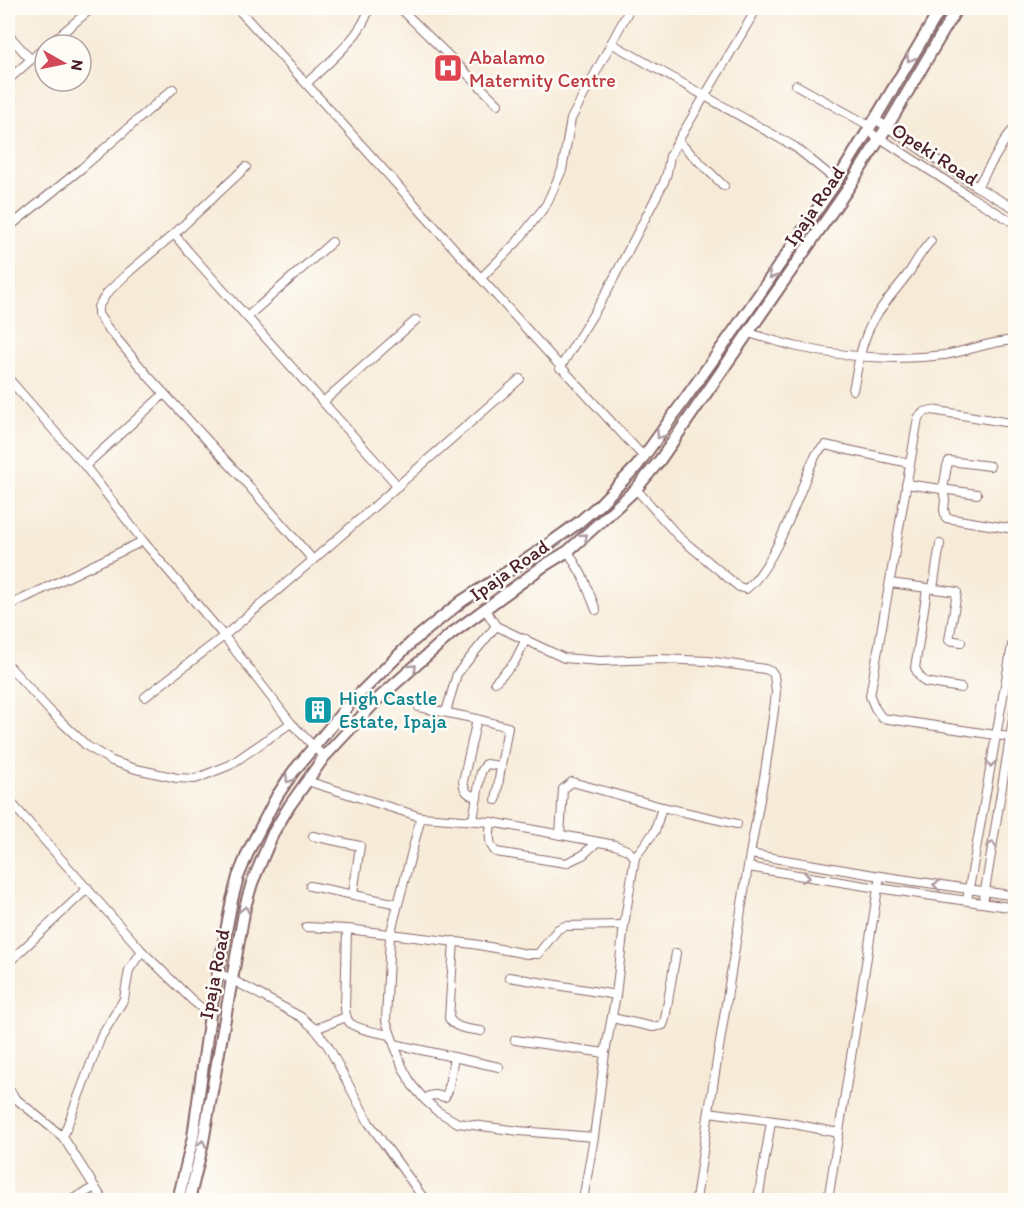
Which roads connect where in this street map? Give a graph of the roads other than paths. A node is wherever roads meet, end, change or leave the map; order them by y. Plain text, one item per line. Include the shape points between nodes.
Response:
1 (92, 8) edge
2 (237, 8) edge
3 (369, 8) edge
4 (400, 8) edge
5 (630, 8) edge
6 (757, 8) edge
7 (941, 8) edge
8 (957, 8) edge
9 (62, 33) edge
10 (8, 34) edge
11 (611, 43) junction
12 (31, 60) joint
13 (8, 80) edge
14 (307, 83) junction
15 (796, 85) dead end
16 (173, 89) dead end
17 (704, 96) junction
18 (498, 104) dead end
19 (871, 125) junction
20 (1016, 126) edge
21 (887, 128) junction
22 (880, 138) junction
23 (678, 141) junction
24 (246, 167) dead end
25 (837, 181) junction
26 (724, 186) dead end
27 (977, 187) junction
28 (1016, 209) edge
29 (1016, 224) edge
30 (8, 228) edge
31 (174, 234) junction
32 (931, 241) dead end
33 (332, 242) dead end
34 (481, 278) junction
35 (247, 317) junction
36 (416, 320) dead end
37 (749, 333) junction
38 (1016, 340) edge
39 (860, 356) junction
40 (560, 368) junction
41 (8, 378) edge
42 (520, 379) dead end
43 (853, 390) dead end
44 (164, 394) junction
45 (323, 402) junction
46 (1016, 424) edge
47 (644, 457) junction
48 (909, 463) junction
49 (85, 466) junction
50 (990, 466) dead end
51 (906, 484) junction
52 (398, 486) junction
53 (636, 489) junction
54 (943, 489) junction
55 (976, 494) dead end
56 (1014, 529) dead end
57 (143, 541) junction
58 (940, 544) dead end
59 (568, 551) junction
60 (313, 560) junction
61 (890, 583) junction
62 (930, 589) junction
63 (8, 606) edge
64 (485, 609) junction
65 (596, 609) dead end
66 (1016, 623) edge
67 (496, 626) junction
68 (224, 636) junction
69 (526, 639) junction
70 (961, 642) dead end
71 (8, 665) edge
72 (495, 682) dead end
73 (961, 688) dead end
74 (145, 698) dead end
75 (1015, 701) edge
76 (419, 707) dead end
77 (446, 712) junction
78 (477, 719) junction
79 (291, 723) junction
80 (996, 735) junction
81 (1009, 737) junction
82 (313, 746) junction
83 (324, 757) junction
84 (501, 766) junction
85 (307, 781) junction
86 (477, 798) junction
87 (8, 799) edge
88 (496, 800) dead end
89 (662, 807) junction
90 (421, 817) junction
91 (473, 820) junction
92 (491, 822) junction
93 (737, 824) dead end
94 (560, 835) junction
95 (313, 836) dead end
96 (596, 843) junction
97 (750, 854) junction
98 (635, 857) junction
99 (748, 867) junction
100 (880, 876) junction
101 (310, 886) dead end
102 (88, 888) junction
103 (878, 888) junction
104 (968, 889) junction
105 (984, 892) junction
106 (353, 894) junction
107 (1016, 896) edge
108 (967, 900) junction
109 (982, 903) junction
110 (398, 904) junction
111 (1016, 908) edge
112 (624, 925) junction
113 (306, 927) dead end
114 (347, 929) junction
115 (390, 935) junction
116 (454, 941) junction
117 (142, 951) junction
118 (676, 953) dead end
119 (8, 963) edge
120 (218, 973) junction
121 (509, 977) dead end
122 (231, 978) junction
123 (616, 994) junction
124 (210, 1015) junction
125 (346, 1017) junction
126 (612, 1018) junction
127 (315, 1029) junction
128 (481, 1031) dead end
129 (390, 1035) junction
130 (515, 1040) dead end
131 (394, 1044) junction
132 (606, 1053) junction
133 (454, 1057) junction
134 (499, 1067) dead end
135 (8, 1088) edge
136 (11, 1099) edge
137 (426, 1100) junction
138 (709, 1112) junction
139 (771, 1122) junction
140 (839, 1133) junction
141 (63, 1137) junction
142 (594, 1137) junction
143 (95, 1187) junction
144 (191, 1199) edge
145 (71, 1200) edge
146 (103, 1200) edge
147 (178, 1200) edge
148 (427, 1200) edge
149 (583, 1200) edge
150 (696, 1200) edge
151 (758, 1200) edge
152 (828, 1200) edge

1 - 9 street
2 - 14 street
3 - 14 street via 362,27
4 - 18 street
5 - 11 street
6 - 17 street
7 -> 19 main road, Ipaja Road
8 - 21 main road, Ipaja Road
10 - 12 street
11 - 17 street
11 - 34 street via 571,119 562,170 546,205
12 - 13 street
14 - 34 street
15 - 19 street
16 - 30 street
17 - 23 street
17 - 25 street via 795,147
19 - 21 street, Opeki Road
19 - 22 street, Opeki Road via 874,135
19 - 25 main road, Ipaja Road
20 - 27 street
21 - 22 main road, Ipaja Road
21 - 27 street, Opeki Road
22 - 29 street, Opeki Road
22 - 37 main road, Ipaja Road
23 - 26 street
23 - 40 street via 658,193 605,295
24 - 31 street
25 -> 47 main road, Ipaja Road
27 - 28 street, Opeki Road
31 - 35 street
31 - 44 street via 107,293 98,311 106,326
32 - 39 street via 887,299 866,335
33 - 35 street
34 - 40 street
35 - 45 street
36 - 45 street
37 - 39 street via 806,348
37 - 53 main road, Ipaja Road
38 - 39 street via 945,355
39 - 43 street
40 - 47 street
41 - 49 street
42 - 52 street
44 - 49 street
44 - 60 street
45 - 52 street
46 - 48 street via 932,410 924,412 918,418
47 - 82 main road, Ipaja Road via 578,523 462,601 414,640 358,694
48 - 51 street
48 - 53 street via 825,445 811,465 773,553 746,589 679,537
49 - 57 street
50 - 54 street via 949,461
51 - 54 street
51 - 61 street
52 - 60 street
59 -> 53 main road, Ipaja Road
54 - 55 street
54 - 56 street via 946,518
57 - 63 street
57 - 68 street
58 - 62 street
59 - 64 main road, Ipaja Road
59 - 65 street
60 - 68 street
61 - 62 street
61 - 80 street via 870,696 875,708 882,718
62 - 70 street via 957,592 949,640
62 - 73 street via 915,668 926,682
64 - 67 street
83 -> 64 main road, Ipaja Road via 379,698
66 - 80 street
67 - 69 street
67 - 77 street via 457,674
68 - 74 street
68 - 79 street
69 - 72 street via 514,663
69 - 97 street via 564,658 708,662 772,672 774,710
71 - 79 street via 87,746 112,761 177,778 195,779 230,765
75 - 81 street
76 - 77 street
77 - 78 street
78 - 84 street via 508,727
78 - 86 street via 463,781 464,789
79 - 82 street
80 - 81 street
80 -> 104 street
105 -> 81 street
82 - 83 street
82 -> 120 main road, Ipaja Road via 277,796 249,850 232,900
83 - 85 main road, Ipaja Road
84 - 86 street via 486,764 483,768
84 - 88 street
85 - 90 street
122 -> 85 main road, Ipaja Road via 252,883 273,833
86 - 91 street
87 - 102 street
89 - 93 street
89 - 94 street via 572,782 563,789
89 - 98 street via 655,831
90 - 91 street
90 - 110 street
91 - 92 street
92 - 94 street
92 - 96 street via 489,838 496,852 566,863
94 - 96 street
95 - 106 street via 360,846
96 - 98 street via 621,847
97 - 99 street
97 - 100 street
98 - 112 street
99 -> 103 street
99 - 138 street
100 - 103 street
104 -> 100 street
101 - 106 street
102 - 117 street
102 - 119 street
103 - 108 street
103 - 140 street
104 - 105 street
104 - 108 street
105 - 107 street
105 - 109 street
106 - 110 street
108 - 109 street
109 - 111 street
110 - 115 street
112 - 116 street via 566,926 558,929 538,954
112 - 123 street
113 - 114 street
114 - 115 street
114 - 125 street
115 - 116 street
115 - 129 street via 386,1021
116 - 128 street via 448,1018 458,1026
117 - 124 street
117 - 141 street via 129,970 124,999 101,1037
118 - 126 street via 663,1025 652,1027
120 - 122 street
120 - 124 main road, Ipaja Road
121 - 123 street
122 - 127 street
144 -> 122 main road, Ipaja Road
123 - 126 street
124 - 147 main road, Ipaja Road via 193,1137
125 - 127 street
125 - 129 street via 354,1026
126 - 132 street
127 - 148 street via 369,1123
129 - 131 street
130 - 132 street
131 - 133 street
131 - 137 street via 412,1085
132 - 142 street
133 - 134 street
133 - 137 street via 445,1097 435,1095
135 - 136 street
136 - 141 street
137 - 142 street via 458,1123
138 - 139 street
138 - 150 street
139 - 140 street
139 - 151 street
140 - 152 street
141 - 143 street
142 - 149 street
143 - 145 street
143 - 146 street

